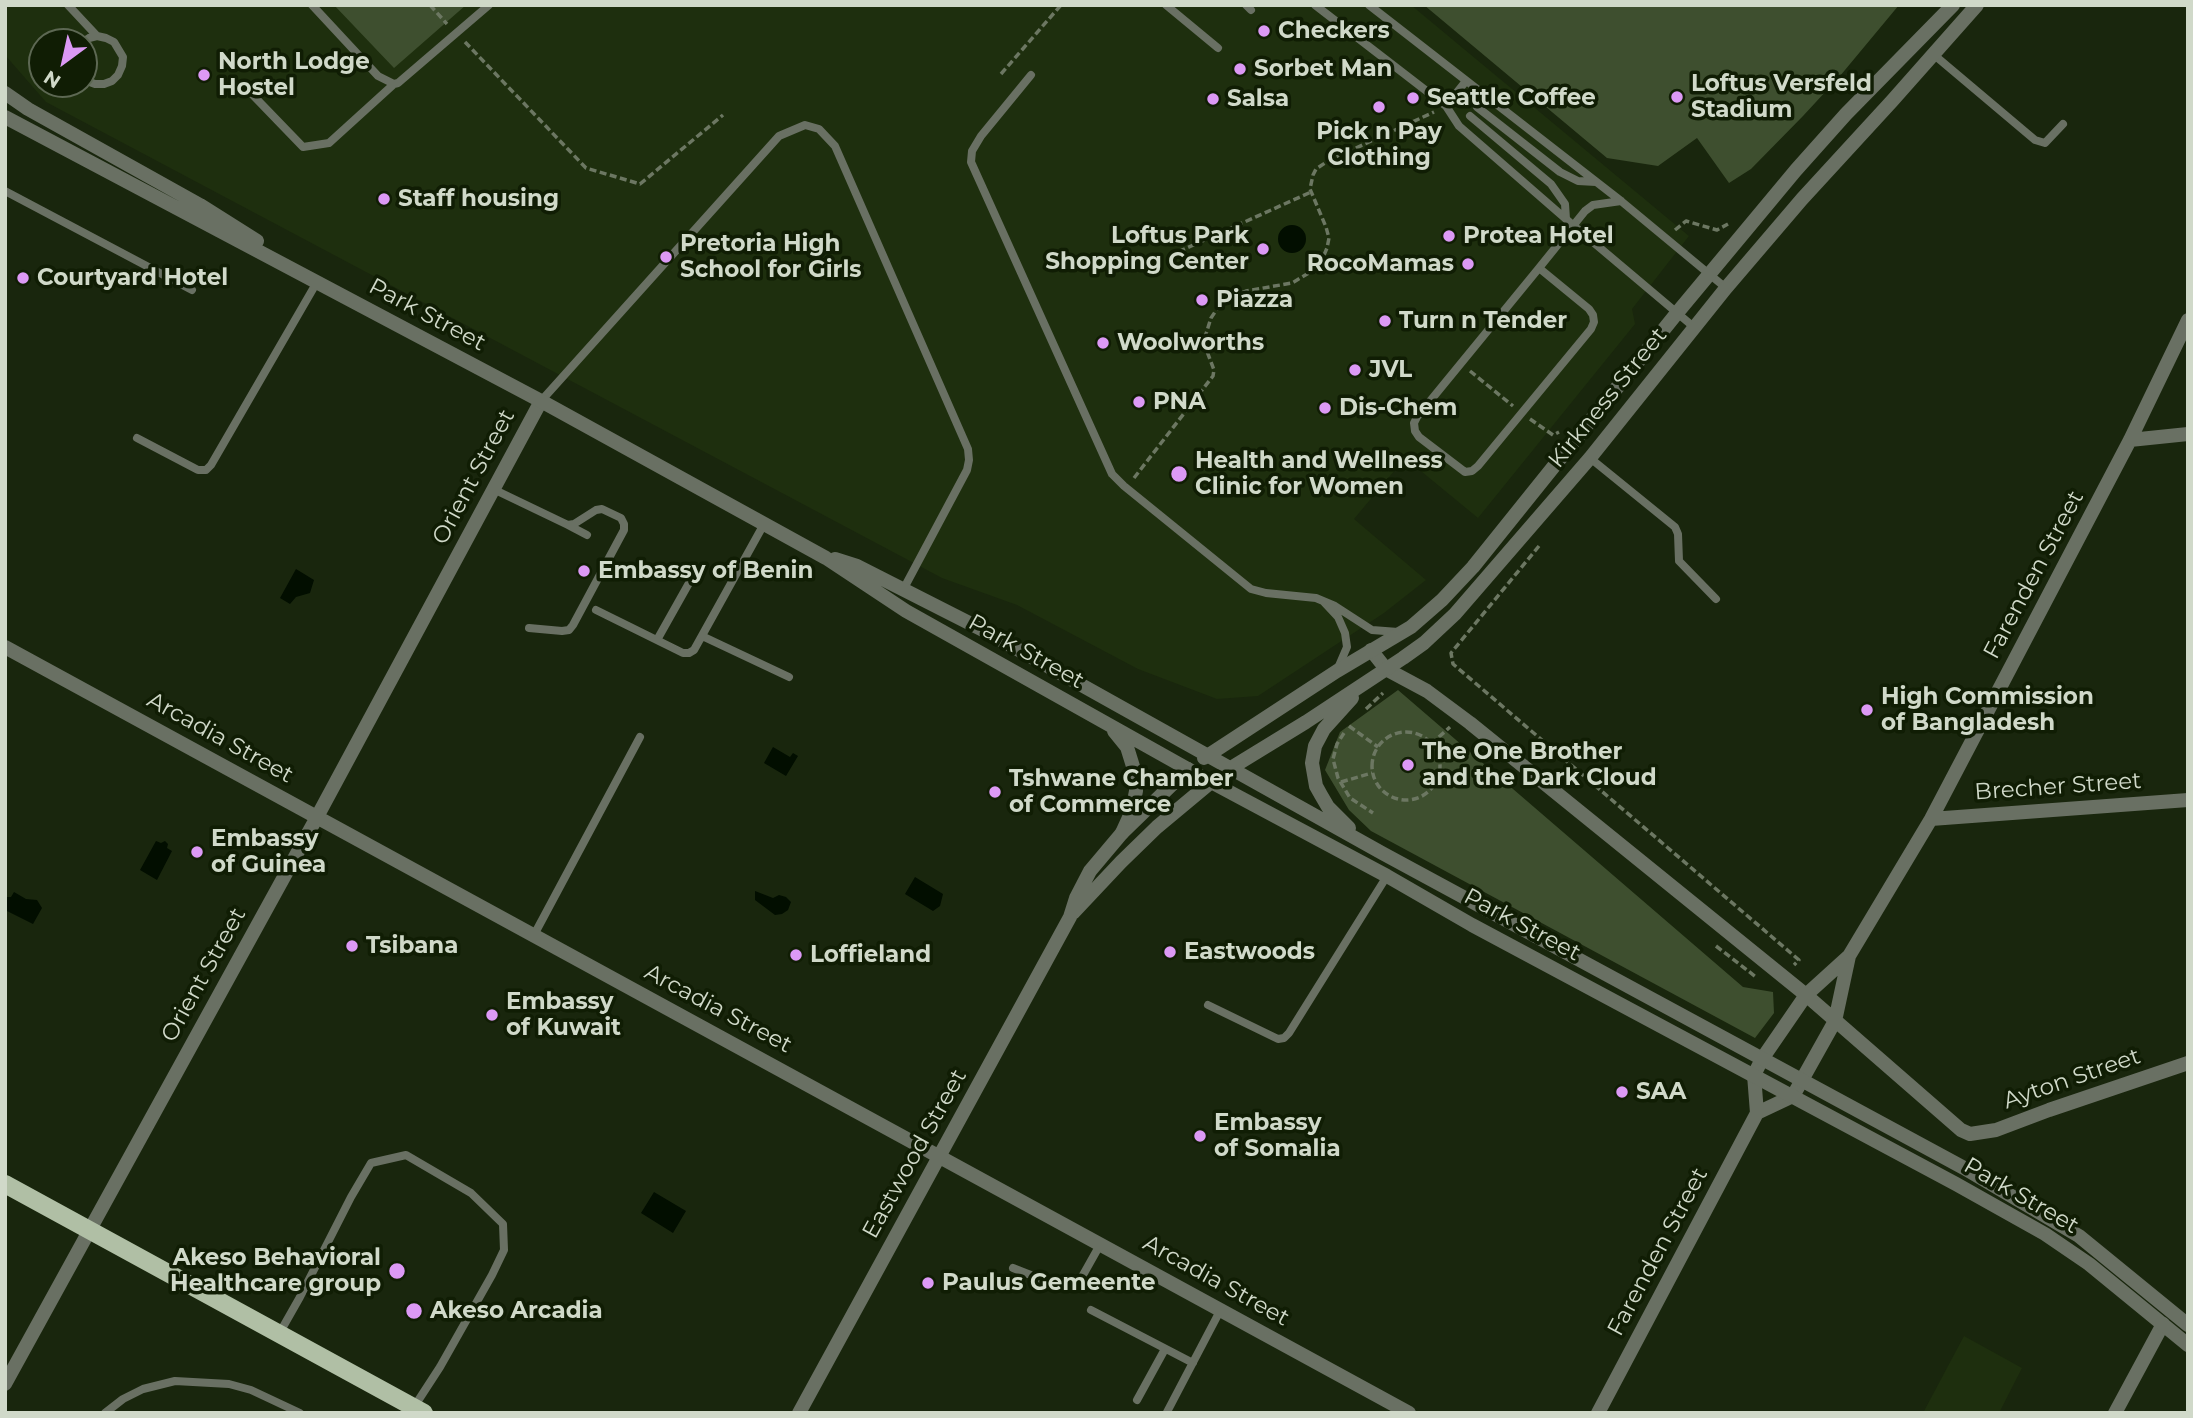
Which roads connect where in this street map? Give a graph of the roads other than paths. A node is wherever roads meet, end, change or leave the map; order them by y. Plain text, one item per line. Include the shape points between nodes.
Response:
1 (68, 5) edge
2 (312, 5) edge
3 (489, 5) edge
4 (1166, 5) edge
5 (1315, 5) edge
6 (1369, 5) edge
7 (1953, 5) edge
8 (1974, 8) edge
9 (90, 28) edge
10 (98, 36) edge
11 (1218, 48) dead end
12 (1912, 48) junction
13 (1933, 54) junction
14 (1031, 75) dead end
15 (1466, 81) junction
16 (98, 84) edge
17 (394, 84) junction
18 (246, 88) dead end
19 (5, 93) edge
20 (1892, 101) junction
21 (1446, 106) junction
22 (1477, 107) dead end
23 (1471, 116) dead end
24 (5, 117) edge
25 (2063, 124) dead end
26 (1596, 182) junction
27 (5, 191) edge
28 (1621, 201) junction
29 (1570, 223) junction
30 (1539, 268) junction
31 (1710, 274) junction
32 (314, 281) junction
33 (1726, 288) junction
34 (192, 290) dead end
35 (1677, 313) junction
36 (2188, 320) edge
37 (1695, 328) junction
38 (541, 401) junction
39 (2188, 434) edge
40 (137, 438) dead end
41 (2130, 440) junction
42 (1590, 458) junction
43 (493, 489) junction
44 (764, 524) junction
45 (568, 525) junction
46 (587, 535) dead end
47 (603, 544) dead end
48 (614, 549) junction
49 (826, 558) junction
50 (693, 576) dead end
51 (903, 590) junction
52 (1716, 599) dead end
53 (1322, 600) junction
54 (596, 610) dead end
55 (529, 628) dead end
56 (1403, 632) junction
57 (702, 636) junction
58 (657, 640) junction
59 (5, 647) edge
60 (1371, 650) junction
61 (1386, 669) junction
62 (1338, 671) junction
63 (789, 677) dead end
64 (1367, 682) junction
65 (1107, 722) junction
66 (640, 737) dead end
67 (1209, 755) junction
68 (1230, 768) junction
69 (1188, 769) junction
70 (1211, 782) junction
71 (2188, 800) edge
72 (317, 817) junction
73 (1931, 819) junction
74 (1122, 833) junction
75 (1382, 853) junction
76 (1387, 876) junction
77 (1070, 917) junction
78 (534, 935) junction
79 (1850, 956) junction
80 (1806, 995) junction
81 (1208, 1005) dead end
82 (1835, 1021) junction
83 (1762, 1059) junction
84 (2188, 1063) edge
85 (1754, 1075) junction
86 (1802, 1080) junction
87 (1793, 1096) junction
88 (1757, 1113) junction
89 (1970, 1134) joint
90 (941, 1155) junction
91 (5, 1184) edge
92 (90, 1231) junction
93 (1101, 1244) junction
94 (1013, 1268) dead end
95 (1221, 1309) junction
96 (1091, 1310) dead end
97 (2163, 1324) junction
98 (2188, 1325) edge
99 (279, 1334) junction
100 (2188, 1345) edge
101 (1165, 1349) junction
102 (1192, 1363) junction
103 (5, 1384) edge
104 (1137, 1400) dead end
105 (419, 1410) edge
106 (1167, 1412) edge
107 (105, 1413) edge
108 (300, 1413) edge
109 (799, 1413) edge
110 (1409, 1413) edge
111 (1598, 1413) edge
112 (2115, 1413) edge

1 - 9 lane
2 - 17 lane via 378,76
3 - 17 lane
4 - 11 lane
5 - 21 lane
6 - 15 lane
7 - 12 street, Kirkness Street
8 - 12 street via 1938,38
8 - 13 street, Kirkness Street
10 - 16 lane via 114,42 122,57 112,81
12 - 20 street via 1906,74
12 - 31 street, Kirkness Street via 1846,114
13 - 20 street, Kirkness Street
13 - 25 lane via 2035,140 2045,142
14 - 53 lane via 981,136 971,162 1107,467 1118,481 1251,589
15 - 21 lane
15 - 26 lane
17 - 18 lane via 329,143 303,147
19 - 32 street via 200,205
20 - 33 street, Kirkness Street
21 - 29 lane via 1459,126
22 - 26 lane via 1560,172 1578,181
23 - 29 lane via 1543,175 1559,193
24 - 32 street, Park Street
26 - 28 lane
27 - 34 lane
28 - 29 lane via 1592,205
28 - 31 lane
29 - 30 lane
29 - 35 lane
30 - 30 lane via 1589,309 1594,322 1478,467 1465,472 1419,437 1414,423
31 - 33 lane
31 - 35 street, Kirkness Street
32 - 38 street, Park Street
32 - 40 lane via 206,470
33 - 37 street, Kirkness Street
35 - 37 lane
35 - 56 street, Kirkness Street via 1465,576
36 - 41 street, Farenden Street
37 - 42 street, Kirkness Street
38 - 43 street, Orient Street
38 - 44 street, Park Street
38 - 51 lane via 779,136 805,125 819,129 835,146 968,449 967,470
39 - 41 street
41 - 73 street, Farenden Street
42 - 52 lane via 1675,527 1679,561
42 - 61 street, Kirkness Street via 1455,614
43 - 45 lane
43 - 72 street, Orient Street
44 - 49 street, Park Street
44 - 57 lane
45 - 46 lane
45 - 48 lane via 596,510 610,511 624,524
47 - 48 lane
48 - 55 lane via 569,630
49 - 51 street, Park Street via 857,566
49 - 65 street, Park Street via 906,611
50 - 58 lane
51 - 67 street, Park Street
53 - 56 lane via 1372,630
53 - 62 lane via 1345,633 1346,647
54 - 58 lane
56 - 60 street, Kirkness Street
57 - 58 lane via 689,653
57 - 63 lane
59 - 72 street, Arcadia Street
60 - 61 street, Park Street
60 - 62 street, Kirkness Street
61 - 64 street, Kirkness Street
61 - 80 street, Park Street via 1462,717
62 - 67 street, Kirkness Street
64 - 68 street, Kirkness Street
64 - 75 street via 1324,729 1312,764 1316,786 1328,807
65 - 69 street, Park Street
65 - 74 street via 1127,747 1136,776 1132,811
66 - 78 lane
67 - 68 street, Park Street
67 - 69 street, Kirkness Street
68 - 70 street, Kirkness Street
68 - 75 street, Park Street
69 - 70 street, Park Street
69 - 74 street, Eastwood Street
70 - 76 street, Park Street
70 - 77 street, Eastwood Street via 1121,862
71 - 73 street, Brecher Street
72 - 78 street, Arcadia Street
72 - 92 street, Orient Street
73 - 79 street, Farenden Street
74 - 77 street, Eastwood Street via 1090,871
75 - 83 street, Park Street
76 - 81 lane via 1284,1038
76 - 85 street, Park Street
77 - 90 street, Eastwood Street
78 - 90 street, Arcadia Street
79 - 80 street, Farenden Street
79 - 82 street, Farenden Street
80 - 82 street, Park Street
80 - 83 street, Farenden Street
82 - 86 street, Farenden Street
82 - 89 street, Park Street via 1950,1122
83 - 85 street, Farenden Street
83 - 86 street, Park Street
84 - 89 street, Ayton Street via 1996,1130
85 - 87 street, Park Street
85 - 88 street
86 - 87 street, Farenden Street
86 - 98 street, Park Street via 2079,1236
87 - 88 street
87 - 97 street, Park Street via 2045,1234
88 - 111 street, Farenden Street
90 - 93 street, Arcadia Street
90 - 109 street, Eastwood Street
91 - 92 main road
92 - 99 main road
92 - 103 street, Orient Street
93 - 94 lane via 1083,1275 1072,1283 1051,1283
93 - 95 street, Arcadia Street
95 - 102 lane
95 - 110 street, Arcadia Street
96 - 101 lane
97 - 100 street, Park Street
97 - 112 street
99 - 105 main road
99 - 105 lane via 371,1163 406,1155 471,1193 503,1224 504,1250
101 - 102 lane
101 - 104 lane
102 - 106 lane
107 - 108 lane via 143,1389 176,1381 229,1384

